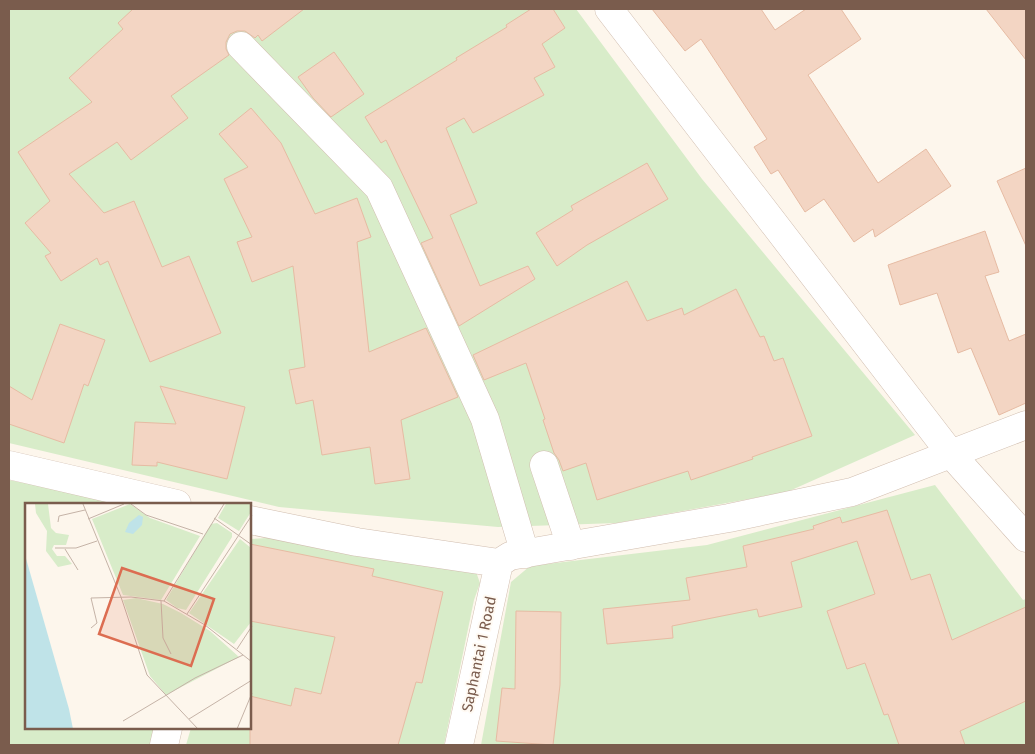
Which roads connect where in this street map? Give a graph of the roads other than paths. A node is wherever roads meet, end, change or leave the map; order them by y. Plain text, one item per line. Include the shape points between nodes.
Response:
1 (609, 9) edge
2 (241, 46) dead end
3 (1026, 425) edge
4 (951, 454) junction
5 (9, 465) edge
6 (544, 465) dead end
7 (172, 503) edge
8 (251, 520) edge
9 (1026, 538) edge
10 (571, 546) junction
11 (525, 554) junction
12 (499, 563) junction
13 (168, 729) edge
14 (164, 745) edge
15 (459, 745) edge

1 - 4 street
2 - 11 street via 379,188 485,419
3 - 4 street
4 - 9 street
4 - 10 street via 852,492
5 - 7 street
6 - 10 street
8 - 12 street via 357,542
10 - 11 street
11 - 12 street via 510,556
12 - 15 street, Saphantai 1 Road
13 - 14 street

